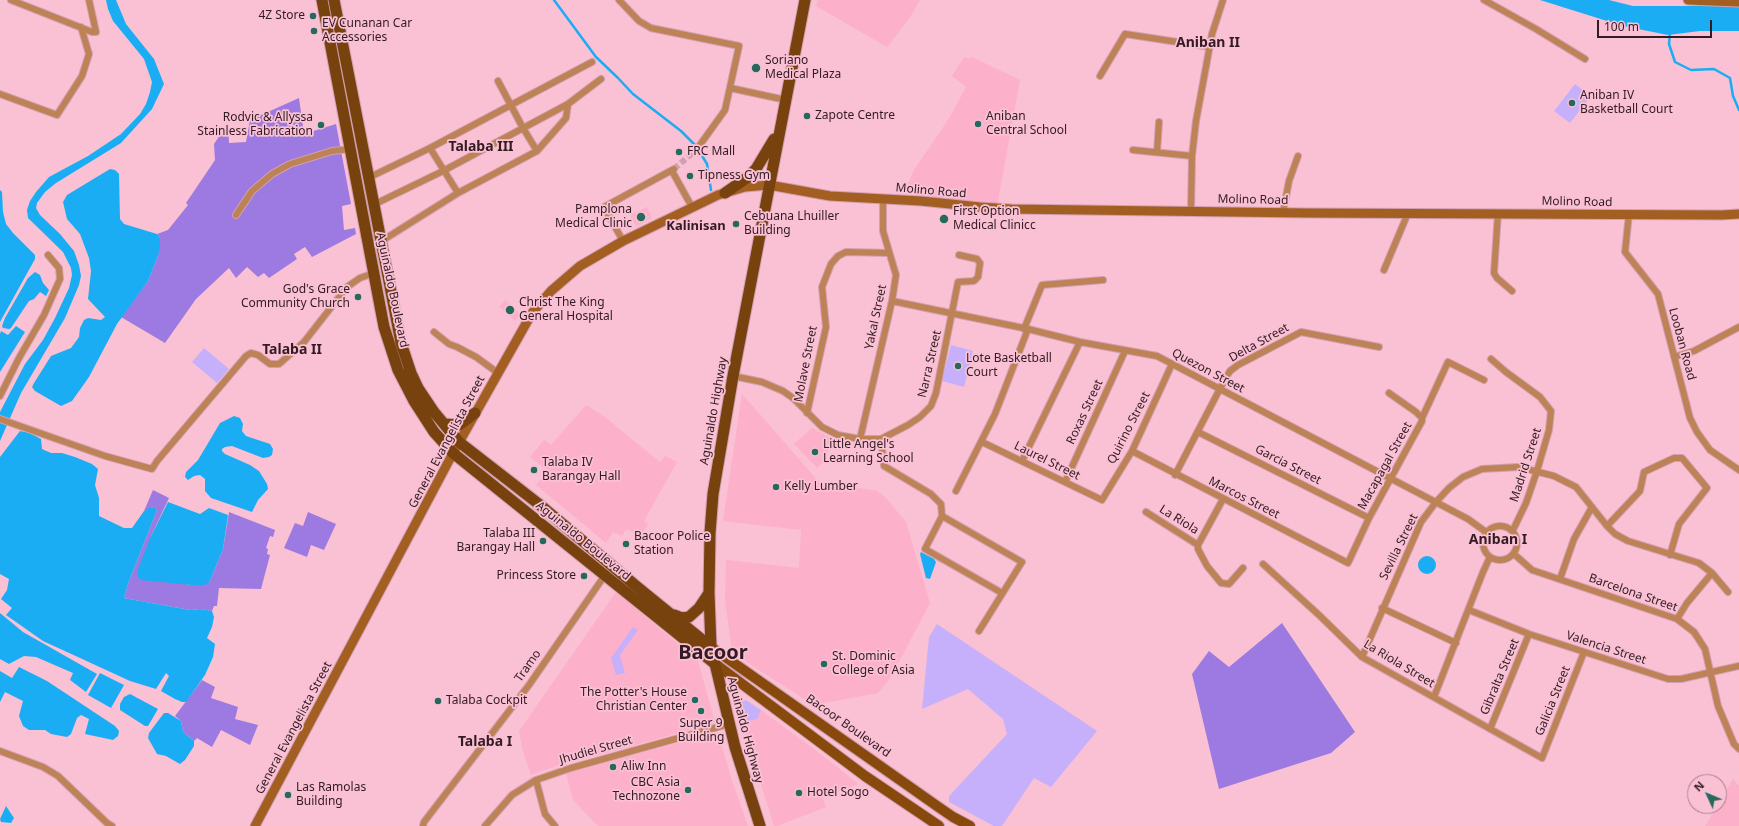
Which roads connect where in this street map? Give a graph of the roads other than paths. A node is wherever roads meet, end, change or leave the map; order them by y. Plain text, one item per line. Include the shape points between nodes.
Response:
1 (11, 0) edge
2 (89, 0) edge
3 (322, 0) edge
4 (334, 0) edge
5 (619, 0) edge
6 (805, 0) edge
7 (1223, 0) edge
8 (1484, 0) edge
9 (1688, 0) edge
10 (1739, 2) edge
11 (81, 27) junction
12 (1210, 47) junction
13 (1585, 59) dead end
14 (592, 62) dead end
15 (1100, 76) dead end
16 (601, 79) dead end
17 (498, 81) dead end
18 (730, 88) junction
19 (0, 94) edge
20 (786, 100) junction
21 (510, 104) junction
22 (568, 104) junction
23 (1159, 122) dead end
24 (523, 128) junction
25 (780, 128) junction
26 (430, 148) junction
27 (697, 149) tunnel mouth
28 (350, 150) junction
29 (1132, 150) dead end
30 (538, 151) junction
31 (1157, 152) junction
32 (1192, 156) junction
33 (1298, 156) dead end
34 (444, 171) junction
35 (368, 178) junction
36 (769, 185) junction
37 (458, 193) junction
38 (725, 193) junction
39 (883, 199) junction
40 (373, 205) junction
41 (692, 207) junction
42 (1191, 211) junction
43 (1283, 212) junction
44 (1408, 213) junction
45 (1498, 213) junction
46 (1629, 214) junction
47 (1739, 214) edge
48 (236, 215) dead end
49 (623, 241) junction
50 (380, 242) junction
51 (889, 253) junction
52 (48, 255) dead end
53 (959, 255) dead end
54 (1384, 270) dead end
55 (374, 274) junction
56 (1103, 280) dead end
57 (1512, 291) dead end
58 (892, 301) junction
59 (952, 315) junction
60 (1739, 327) edge
61 (1026, 329) junction
62 (434, 332) dead end
63 (1080, 342) junction
64 (1379, 347) dead end
65 (1125, 351) junction
66 (1674, 357) junction
67 (1491, 359) dead end
68 (1172, 364) junction
69 (498, 373) junction
70 (732, 376) junction
71 (1484, 380) dead end
72 (1220, 390) junction
73 (1388, 392) dead end
74 (0, 396) edge
75 (475, 413) junction
76 (807, 413) junction
77 (1422, 418) junction
78 (0, 419) edge
79 (444, 424) junction
80 (1198, 432) junction
81 (860, 439) junction
82 (881, 439) junction
83 (459, 442) junction
84 (982, 442) junction
85 (1132, 451) junction
86 (453, 453) junction
87 (1022, 461) junction
88 (1739, 470) edge
89 (1537, 471) junction
90 (1175, 475) junction
91 (1391, 479) junction
92 (1065, 482) junction
93 (956, 490) dead end
94 (1223, 499) junction
95 (1102, 500) joint
96 (1436, 502) junction
97 (1592, 507) junction
98 (1146, 512) dead end
99 (942, 516) junction
100 (1369, 518) junction
101 (1607, 526) junction
102 (1513, 530) junction
103 (1486, 532) junction
104 (1198, 545) junction
105 (1514, 554) junction
106 (1670, 555) junction
107 (1490, 557) junction
108 (1348, 563) joint
109 (1263, 564) dead end
110 (1243, 568) dead end
111 (1712, 573) junction
112 (605, 575) junction
113 (1560, 579) junction
114 (1728, 592) dead end
115 (709, 593) junction
116 (1002, 593) junction
117 (1382, 608) junction
118 (1469, 610) junction
119 (671, 614) junction
120 (1677, 620) junction
121 (979, 631) dead end
122 (1529, 634) junction
123 (1456, 643) junction
124 (711, 647) junction
125 (1584, 652) junction
126 (1362, 657) junction
127 (714, 663) junction
128 (1739, 666) edge
129 (1710, 673) junction
130 (1434, 697) junction
131 (729, 724) junction
132 (1490, 729) junction
133 (1739, 749) edge
134 (0, 751) edge
135 (1542, 758) joint
136 (897, 778) junction
137 (536, 780) junction
138 (888, 792) junction
139 (112, 826) edge
140 (255, 826) edge
141 (423, 826) edge
142 (485, 826) edge
143 (555, 826) edge
144 (760, 826) edge
145 (939, 826) edge
146 (970, 826) edge

1 - 11 street
2 - 11 street via 96,32
3 - 28 highway, Aguinaldo Boulevard
4 - 35 highway, Aguinaldo Boulevard
5 - 18 street via 651,28 739,46
6 - 20 highway, Aguinaldo Highway
7 - 12 street
8 - 13 street
9 - 10 main road
11 - 19 street via 89,54 82,76 57,115
12 - 15 street via 1125,34
12 - 32 street
14 - 21 street
16 - 22 street
17 - 21 street
18 - 20 street
18 - 27 street via 724,114
20 - 25 highway, Aguinaldo Highway
21 - 24 street
21 - 26 street
22 - 24 street
22 - 30 street via 566,118
23 - 31 street
24 - 30 street
24 - 34 street
25 - 36 highway, Aguinaldo Highway
25 - 38 highway via 756,170
26 - 34 street
26 - 35 street
28 - 48 street via 332,151 290,164 272,174 252,191
28 - 55 highway, Aguinaldo Boulevard
29 - 31 street
30 - 37 street
31 - 32 street
32 - 42 street
33 - 43 street via 1289,181
34 - 37 street
34 - 40 street
35 - 40 highway, Aguinaldo Boulevard
36 - 38 main road, General Evangelista Street via 750,186
36 - 39 main road, Molino Road via 830,196
36 - 70 highway, Aguinaldo Highway
37 - 50 street
38 - 41 main road, General Evangelista Street
39 - 42 main road, Molino Road via 1011,209
39 - 51 street, Yakal Street via 883,231
40 - 50 highway, Aguinaldo Boulevard
41 - 49 main road, General Evangelista Street
41 - 49 street via 673,170 604,207
42 - 43 main road, Molino Road
43 - 44 main road, Molino Road
44 - 45 main road, Molino Road
44 - 54 street
45 - 46 main road, Molino Road
45 - 57 street via 1494,273
46 - 47 main road, Molino Road
46 - 66 street, Looban Road via 1625,252 1658,294
49 - 69 main road, General Evangelista Street via 580,266 551,291 532,313
50 - 79 highway, Aguinaldo Boulevard via 400,343 418,388
51 - 58 street, Yakal Street via 896,275
51 - 76 street, Molave Street via 846,252 831,264 822,287 826,327
52 - 74 street via 59,268 60,279
53 - 59 street, Narra Street via 977,259 980,263 978,277 958,282
55 - 78 street via 360,278 347,287 304,342 279,364 270,364 251,353 246,356 156,461 152,469 105,456
55 - 86 highway, Aguinaldo Boulevard via 384,327 400,376 422,415
56 - 61 street via 1042,285
58 - 59 street, Quezon Street
58 - 81 street, Yakal Street
59 - 61 street, Quezon Street
59 - 82 street, Narra Street via 931,406 908,425
60 - 66 street via 1694,351
61 - 63 street, Quezon Street
61 - 84 street
62 - 69 street via 449,344 476,357
63 - 65 street, Quezon Street
63 - 87 street
64 - 72 street, Delta Street via 1301,332 1238,365 1230,371
65 - 68 street, Quezon Street via 1157,356
65 - 92 street, Roxas Street
66 - 88 street, Looban Road via 1690,418 1697,432 1710,450
67 - 89 street, Madrid Street via 1540,397 1551,411 1550,430
68 - 72 street, Quezon Street
68 - 85 street, Quirino Street
69 - 75 main road, General Evangelista Street
70 - 76 street, Narra Street via 745,377 774,386 793,398
70 - 115 highway, Aguinaldo Highway via 712,504
71 - 77 street via 1448,362
72 - 80 street, Delta Street
72 - 91 street, Quezon Street
73 - 77 street, Macapagal Street
75 - 79 highway via 459,425
75 - 83 main road, General Evangelista Street
76 - 81 street, Narra Street via 822,427 838,435
77 - 91 street, Macapagal Street
79 - 83 highway, Aguinaldo Boulevard
80 - 90 street, Delta Street
80 - 100 street, Garcia Street
81 - 82 street, Narra Street
82 - 99 street via 884,466 936,498 941,504
83 - 86 main road, General Evangelista Street
83 - 119 highway, Aguinaldo Boulevard via 551,514
84 - 87 street, Laurel Street
84 - 93 street
85 - 90 street, Marcos Street
85 - 95 street, Quirino Street
86 - 112 highway, Aguinaldo Boulevard
86 - 140 main road, General Evangelista Street
87 - 92 street, Laurel Street
89 - 96 street, Sevilla Street via 1519,467 1482,469 1463,477
89 - 97 street, Sevilla Street via 1576,487
89 - 102 street, Madrid Street
90 - 94 street, Marcos Street
91 - 96 street, Quezon Street
91 - 100 street, Macapagal Street
92 - 95 street, Laurel Street
94 - 104 street
94 - 108 street, Marcos Street
96 - 103 street, Quezon Street
96 - 117 street, Sevilla Street via 1421,522
97 - 101 street, Sevilla Street
97 - 113 street via 1574,539
98 - 104 street, La Riola
99 - 116 street via 925,549
99 - 116 street via 1022,562
100 - 108 street, Macapagal Street
101 - 106 street, Sevilla Street via 1614,534
101 - 106 street via 1640,491 1644,472 1674,458 1682,458 1708,488 1678,524
102 - 103 street via 1502,526
102 - 105 street via 1518,539
103 - 107 street via 1484,548
104 - 110 street, La Riola via 1207,566 1221,583 1229,584
105 - 107 street via 1500,561
105 - 113 street, Barcelona Street via 1532,570
106 - 111 street, Sevilla Street via 1699,563
107 - 118 street
109 - 126 street, La Riola Street
111 - 114 street, Sevilla Street
111 - 120 street via 1686,603
112 - 127 highway, Aguinaldo Boulevard
112 - 141 street, Tramo via 529,685
113 - 120 street, Barcelona Street
115 - 119 highway via 689,617 682,618
115 - 124 highway, Aguinaldo Highway
116 - 121 street
117 - 123 street
117 - 126 street, Sevilla Street
118 - 122 street, Valencia Street
118 - 123 street
119 - 124 highway, Aguinaldo Boulevard
120 - 129 street, Barcelona Street via 1694,632 1705,649
122 - 125 street, Valencia Street
122 - 132 street, Gibralta Street
123 - 130 street
124 - 127 highway, Aguinaldo Highway
124 - 136 main road, Bacoor Boulevard
125 - 129 street, Valencia Street via 1668,678 1681,679
125 - 135 street, Galicia Street
126 - 130 street, La Riola Street
127 - 131 highway, Aguinaldo Highway
127 - 138 main road
128 - 129 street, Valencia Street
129 - 133 street, Barcelona Street via 1718,706 1734,744
130 - 132 street, La Riola Street
131 - 137 street, Jhudiel Street
131 - 144 highway, Aguinaldo Highway
132 - 135 street, La Riola Street
134 - 139 street via 43,767 58,776
136 - 138 main road
136 - 146 main road, Bacoor Boulevard via 953,818
137 - 142 street, Jhudiel Street via 512,795
137 - 143 street via 545,814
138 - 145 main road

